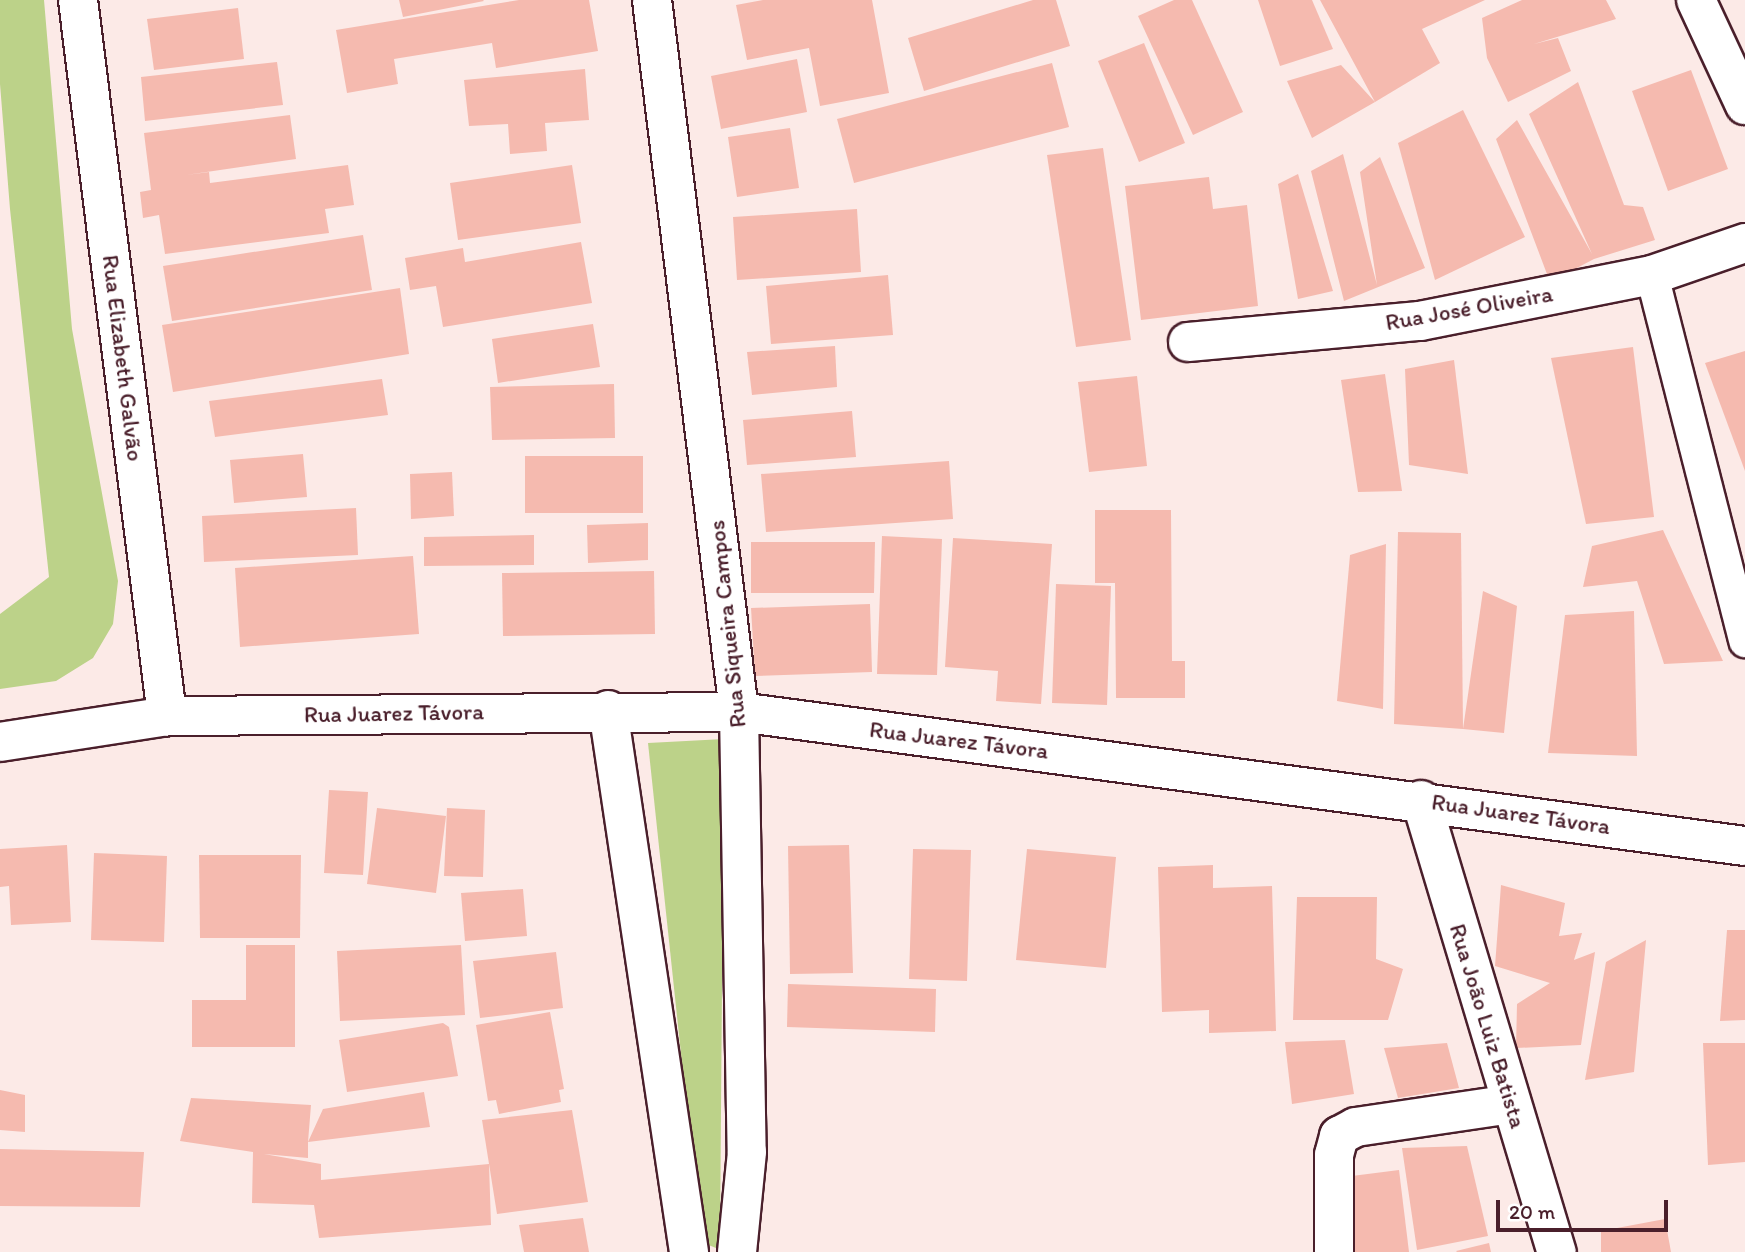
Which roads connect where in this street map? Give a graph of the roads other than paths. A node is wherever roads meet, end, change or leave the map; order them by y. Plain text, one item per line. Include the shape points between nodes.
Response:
1 (78, 0) edge
2 (652, 0) edge
3 (1696, 0) edge
4 (1745, 105) edge
5 (1745, 243) edge
6 (1652, 275) junction
7 (1188, 342) dead end
8 (1745, 641) edge
9 (608, 710) junction
10 (739, 712) junction
11 (167, 716) junction
12 (0, 742) edge
13 (1420, 800) junction
14 (1745, 846) edge
15 (1511, 1104) junction
16 (689, 1252) edge
17 (737, 1252) edge
18 (1334, 1252) edge
19 (1557, 1252) edge

1 - 11 street, Rua Elizabeth Galvão
2 - 10 street, Rua Siqueira Campos
3 - 4 street
5 - 6 street, Rua José Oliveira
6 - 7 street, Rua José Oliveira via 1420,321
6 - 8 lane
9 - 10 street, Rua Juarez Távora
9 - 11 street, Rua Juarez Távora
9 - 16 street
10 - 13 street, Rua Juarez Távora
10 - 17 street, Rua Siqueira Campos via 747,1152
11 - 12 street, Rua Juarez Távora
13 - 14 street, Rua Juarez Távora
13 - 15 street, Rua João Luiz Batista
15 - 18 street via 1356,1126 1339,1136 1334,1155
15 - 19 street, Rua João Luiz Batista

